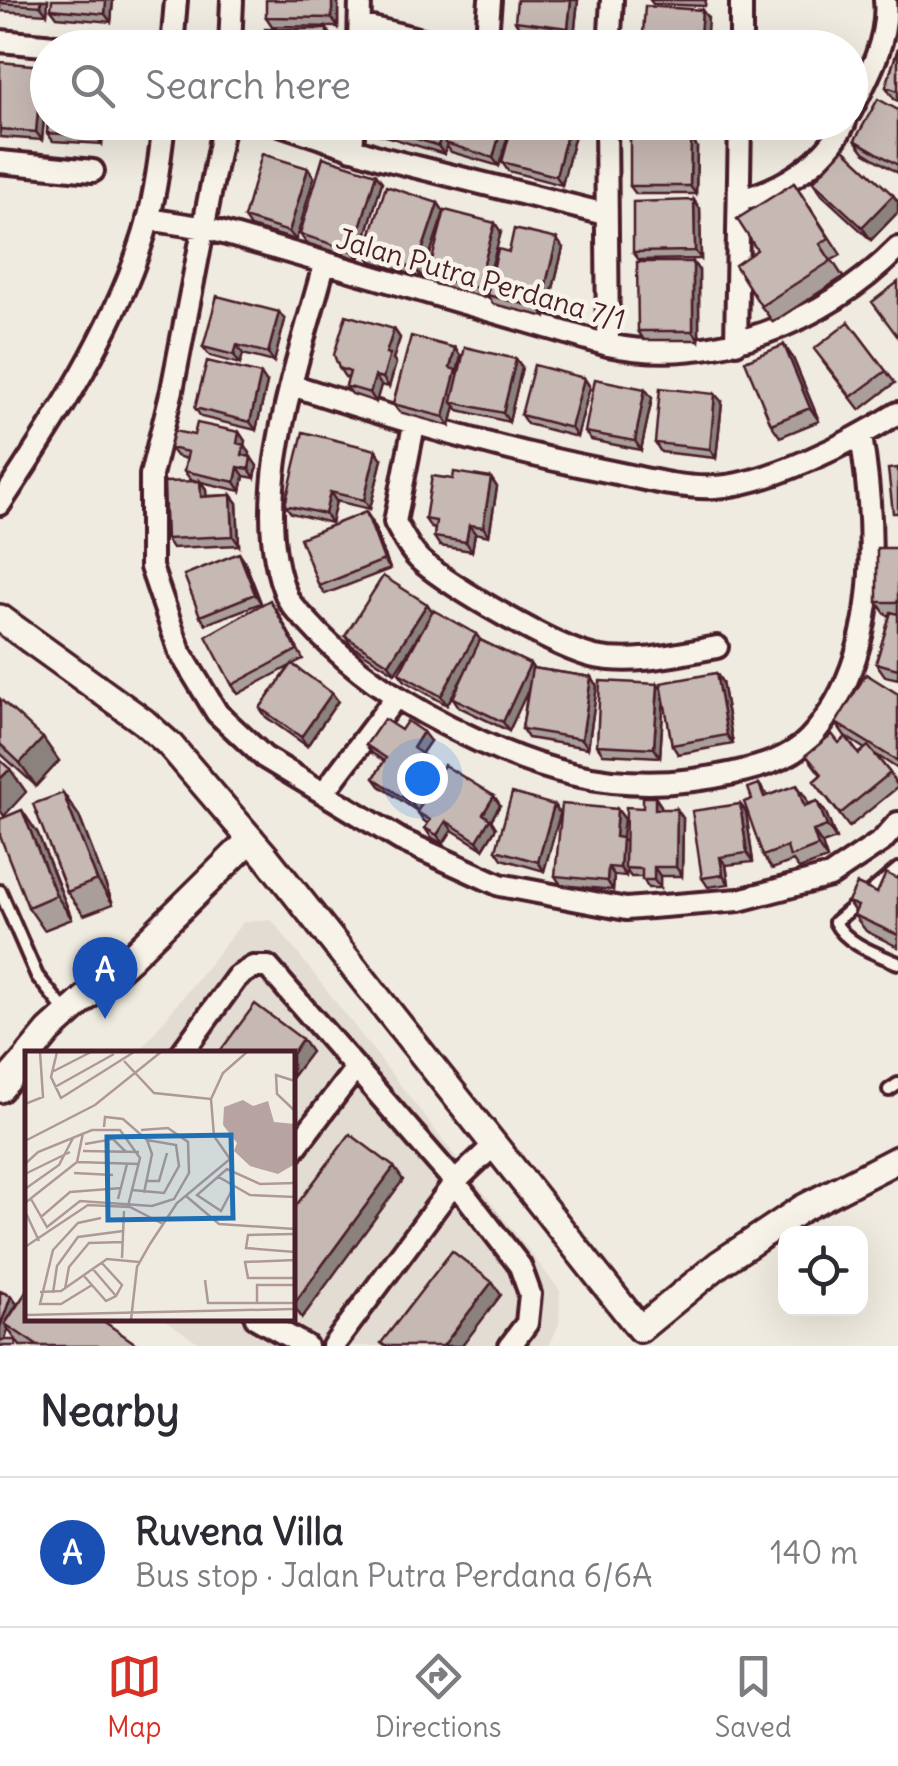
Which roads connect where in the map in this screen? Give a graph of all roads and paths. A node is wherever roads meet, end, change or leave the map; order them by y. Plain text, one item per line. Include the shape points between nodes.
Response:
1 (176, 0) edge
2 (232, 0) edge
3 (360, 0) edge
4 (490, 0) edge
5 (612, 0) edge
6 (742, 0) edge
7 (885, 0) edge
8 (360, 26) junction
9 (174, 30) edge
10 (231, 30) edge
11 (360, 30) edge
12 (377, 30) edge
13 (488, 30) edge
14 (610, 30) edge
15 (741, 30) edge
16 (0, 41) edge
17 (30, 44) edge
18 (868, 77) edge
19 (161, 140) edge
20 (221, 140) edge
21 (326, 140) edge
22 (353, 140) edge
23 (606, 140) edge
24 (740, 140) edge
25 (834, 140) edge
26 (352, 149) junction
27 (0, 162) edge
28 (92, 172) dead end
29 (739, 200) junction
30 (605, 214) junction
31 (148, 219) junction
32 (206, 228) junction
33 (898, 248) edge
34 (324, 265) junction
35 (736, 343) junction
36 (608, 345) junction
37 (292, 385) junction
38 (898, 413) edge
39 (414, 426) junction
40 (861, 436) junction
41 (0, 504) edge
42 (0, 618) edge
43 (717, 647) dead end
44 (396, 697) junction
45 (324, 792) junction
46 (898, 822) edge
47 (250, 839) junction
48 (898, 869) edge
49 (0, 891) edge
50 (898, 963) edge
51 (68, 1014) junction
52 (33, 1051) edge
53 (182, 1051) edge
54 (25, 1060) edge
55 (356, 1068) junction
56 (0, 1089) edge
57 (494, 1146) junction
58 (295, 1148) edge
59 (898, 1159) edge
60 (455, 1182) junction
61 (261, 1321) edge
62 (306, 1346) edge
63 (333, 1346) edge
64 (510, 1346) edge

1 - 9 street
2 - 10 street
3 - 8 street
4 - 13 street
5 - 14 street
6 - 15 street
7 - 18 street
8 - 11 street
8 - 12 street
16 - 17 street
19 - 31 street
20 - 32 street
21 - 26 street
22 - 26 street
23 - 30 street
24 - 29 street
25 - 29 street via 798,176
26 - 30 street
27 - 28 street
29 - 35 street
30 - 36 street
31 - 32 street, Jalan Putra Perdana 7/1
31 - 41 street via 102,335
32 - 34 street, Jalan Putra Perdana 7/1
32 - 45 street via 150,475 151,567 180,652 217,713 264,757
33 - 35 street, Jalan Putra Perdana 7/1 via 840,298
34 - 36 street, Jalan Putra Perdana 7/1
34 - 37 street
35 - 36 street, Jalan Putra Perdana 7/1 via 666,352
37 - 39 street
37 - 44 street via 273,480 271,540 288,600 332,649
38 - 40 street
39 - 40 street via 548,459 712,487 750,482
39 - 43 street via 395,522 417,558 556,642 595,656 648,659
40 - 44 street via 869,553 856,656 840,698 807,742 766,766 632,785 575,777 482,745
42 - 47 street via 144,722
44 - 45 street
45 - 46 street via 401,840 500,885 626,909 739,900 830,876
47 - 51 street
47 - 57 street
48 - 50 lane via 835,922 862,947
49 - 51 lane via 37,976
51 - 52 street
53 - 55 street via 237,976 268,967
54 - 56 street
55 - 58 street
55 - 60 street
57 - 59 street via 640,1330 719,1264 803,1208
57 - 60 street
60 - 63 street
60 - 64 street via 520,1266 530,1294 527,1323
61 - 62 street

